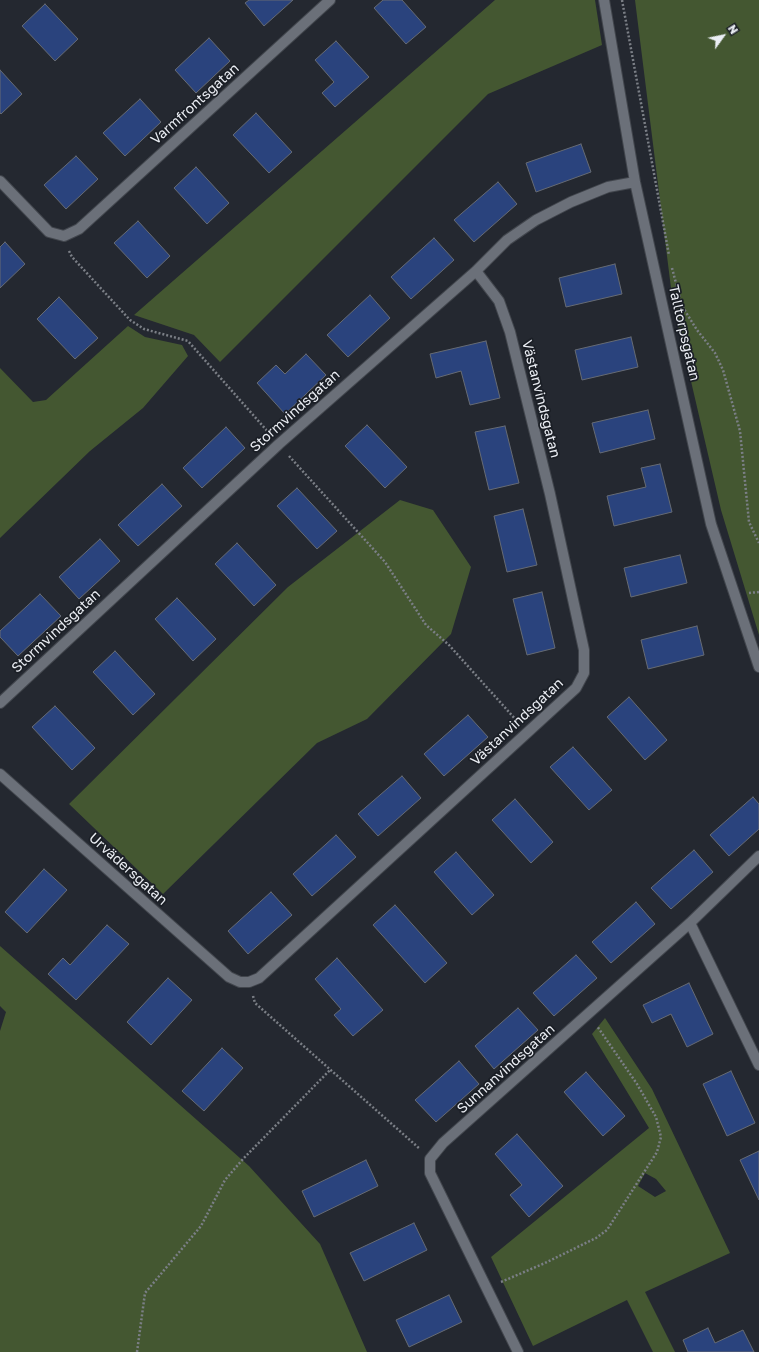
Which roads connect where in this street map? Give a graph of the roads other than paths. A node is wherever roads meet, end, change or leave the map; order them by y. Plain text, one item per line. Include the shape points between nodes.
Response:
1 (330, 0) edge
2 (604, 0) edge
3 (0, 181) edge
4 (635, 182) junction
5 (476, 271) junction
6 (759, 667) edge
7 (0, 703) edge
8 (0, 774) edge
9 (759, 856) edge
10 (690, 923) junction
11 (244, 982) joint
12 (759, 1065) edge
13 (518, 1352) edge

1 - 3 street, Varmfrontsgatan via 79,229 64,236 49,232
2 - 4 street, Talltorpsgatan
4 - 5 street, Stormvindsgatan via 602,190 536,220 507,240
4 - 6 street, Talltorpsgatan via 711,524
5 - 7 street, Stormvindsgatan via 279,444
5 - 11 street, Västanvindsgatan via 499,301 510,332 550,494 584,650 584,673 576,688 260,978
8 - 11 street, Urvädersgatan via 229,977
9 - 10 street, Sunnanvindsgatan
10 - 12 street
10 - 13 street, Sunnanvindsgatan via 443,1143 430,1160 430,1173

